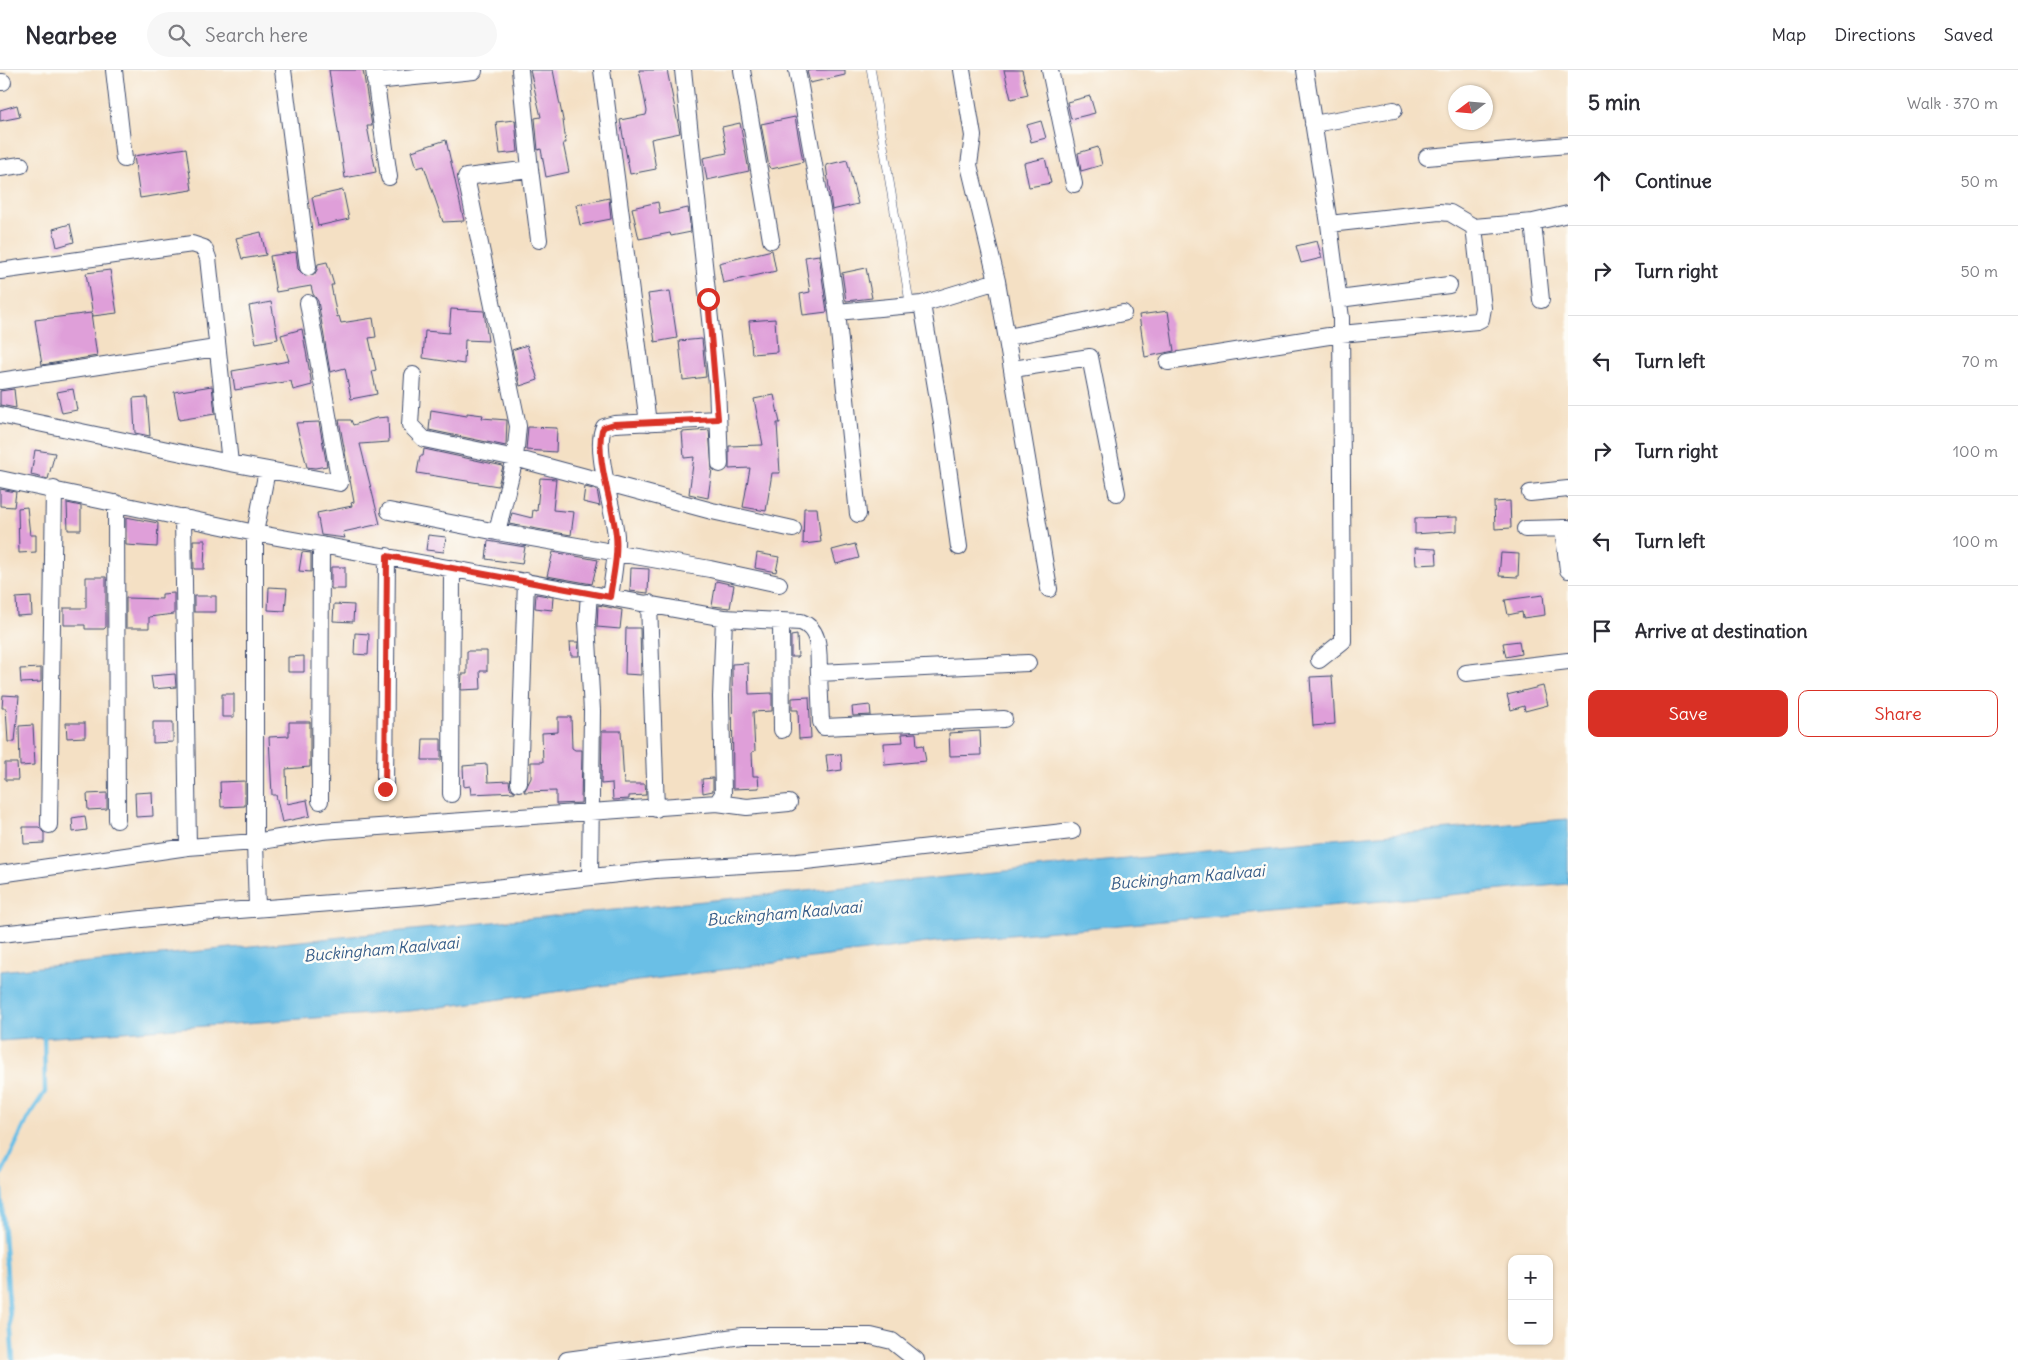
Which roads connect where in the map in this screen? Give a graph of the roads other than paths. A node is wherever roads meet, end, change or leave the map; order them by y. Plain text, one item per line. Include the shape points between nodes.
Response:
1 (114, 70) edge
2 (283, 70) edge
3 (520, 70) edge
4 (602, 70) edge
5 (683, 70) edge
6 (742, 70) edge
7 (797, 70) edge
8 (871, 70) edge
9 (962, 70) edge
10 (1050, 70) edge
11 (1305, 70) edge
12 (474, 71) edge
13 (374, 75) edge
14 (1394, 110) dead end
15 (1313, 124) junction
16 (1568, 144) edge
17 (1427, 157) dead end
18 (124, 159) dead end
19 (21, 165) dead end
20 (0, 168) edge
21 (530, 169) junction
22 (389, 177) dead end
23 (1074, 184) dead end
24 (1568, 214) edge
25 (1533, 222) junction
26 (1329, 224) junction
27 (1474, 227) junction
28 (539, 240) dead end
29 (771, 240) dead end
30 (308, 267) dead end
31 (0, 272) edge
32 (997, 281) junction
33 (1449, 285) dead end
34 (1339, 299) junction
35 (1541, 300) dead end
36 (308, 303) dead end
37 (916, 304) junction
38 (837, 312) junction
39 (1123, 313) dead end
40 (1342, 334) junction
41 (1008, 337) junction
42 (216, 348) junction
43 (1168, 362) dead end
44 (1013, 369) junction
45 (413, 375) dead end
46 (0, 381) edge
47 (0, 415) edge
48 (718, 419) junction
49 (648, 422) junction
50 (515, 458) junction
51 (230, 463) junction
52 (720, 464) dead end
53 (268, 470) junction
54 (0, 479) edge
55 (606, 484) junction
56 (54, 489) junction
57 (1568, 489) edge
58 (1530, 492) dead end
59 (1117, 493) dead end
60 (116, 503) junction
61 (389, 512) dead end
62 (858, 514) dead end
63 (183, 517) junction
64 (1566, 528) edge
65 (793, 529) dead end
66 (1526, 529) dead end
67 (497, 532) junction
68 (255, 533) junction
69 (321, 545) junction
70 (959, 547) dead end
71 (617, 554) junction
72 (387, 556) junction
73 (452, 568) junction
74 (1568, 570) edge
75 (526, 581) junction
76 (779, 584) dead end
77 (1049, 589) dead end
78 (589, 593) junction
79 (610, 597) junction
80 (649, 603) junction
81 (724, 618) junction
82 (781, 622) junction
83 (1319, 660) dead end
84 (1568, 661) edge
85 (1028, 663) dead end
86 (819, 673) junction
87 (1466, 673) dead end
88 (1004, 719) dead end
89 (782, 730) dead end
90 (519, 784) dead end
91 (385, 789) dead end
92 (451, 794) dead end
93 (320, 801) dead end
94 (717, 803) junction
95 (788, 804) dead end
96 (656, 809) junction
97 (590, 814) junction
98 (117, 820) dead end
99 (48, 826) dead end
100 (1072, 831) dead end
101 (255, 842) junction
102 (188, 847) junction
103 (0, 874) edge
104 (590, 877) junction
105 (257, 908) junction
106 (0, 934) edge
107 (685, 1352) edge
108 (567, 1360) edge
109 (916, 1360) edge

1 - 18 street
2 - 30 street
3 - 21 street
4 - 49 street
5 - 48 street
6 - 29 street
7 - 38 street
8 - 37 lane
9 - 32 street via 973,136 969,165
10 - 23 street
11 - 15 street
12 - 13 street
13 - 22 street
14 - 15 street
15 - 26 street
16 - 17 street
19 - 20 street
21 - 28 street
21 - 50 street via 466,177 518,426
24 - 25 street
25 - 27 street
25 - 35 street
26 - 27 street via 1439,212 1450,213
26 - 34 street
27 - 40 street via 1483,308 1481,319
31 - 42 street via 192,244 204,248 208,258
32 - 37 street
32 - 41 street
33 - 34 street
34 - 40 street
36 - 53 street via 340,483
37 - 38 street
37 - 70 street via 938,398
38 - 62 street
39 - 41 street
40 - 43 street
40 - 83 street via 1343,641
41 - 44 street
42 - 46 street
42 - 51 street
44 - 59 street via 1090,357
44 - 77 street
45 - 50 street via 409,415 415,433 439,443
47 - 51 street
48 - 49 street
48 - 52 street
49 - 55 street via 604,427 601,441
50 - 55 street
50 - 67 street
51 - 53 street
53 - 68 street
54 - 56 street
55 - 65 street
55 - 71 street
56 - 60 street
56 - 99 street
57 - 58 street
60 - 63 street
60 - 98 street
61 - 67 street
63 - 68 street
63 - 102 street
64 - 66 street
64 - 74 street
67 - 71 street
68 - 69 street
68 - 101 street
69 - 72 street
69 - 93 street
71 - 76 street via 710,568
71 - 79 street
72 - 73 street
72 - 91 street
73 - 75 street
73 - 92 street
75 - 78 street
75 - 90 street
78 - 79 street
78 - 97 street
79 - 80 street
80 - 81 street
80 - 96 street
81 - 82 street
81 - 94 street via 720,697 723,794
82 - 86 street via 801,622 813,630 818,644
82 - 89 street
84 - 87 street
85 - 86 street
86 - 88 street via 820,722 824,727
94 - 95 street via 747,807
94 - 96 street
96 - 97 street
97 - 101 street via 322,832
97 - 104 street
100 - 104 street via 797,862
101 - 102 street
101 - 105 street
102 - 103 street
104 - 105 street via 421,896
105 - 106 street
107 - 108 street
107 - 109 street via 742,1336 872,1336 892,1341

